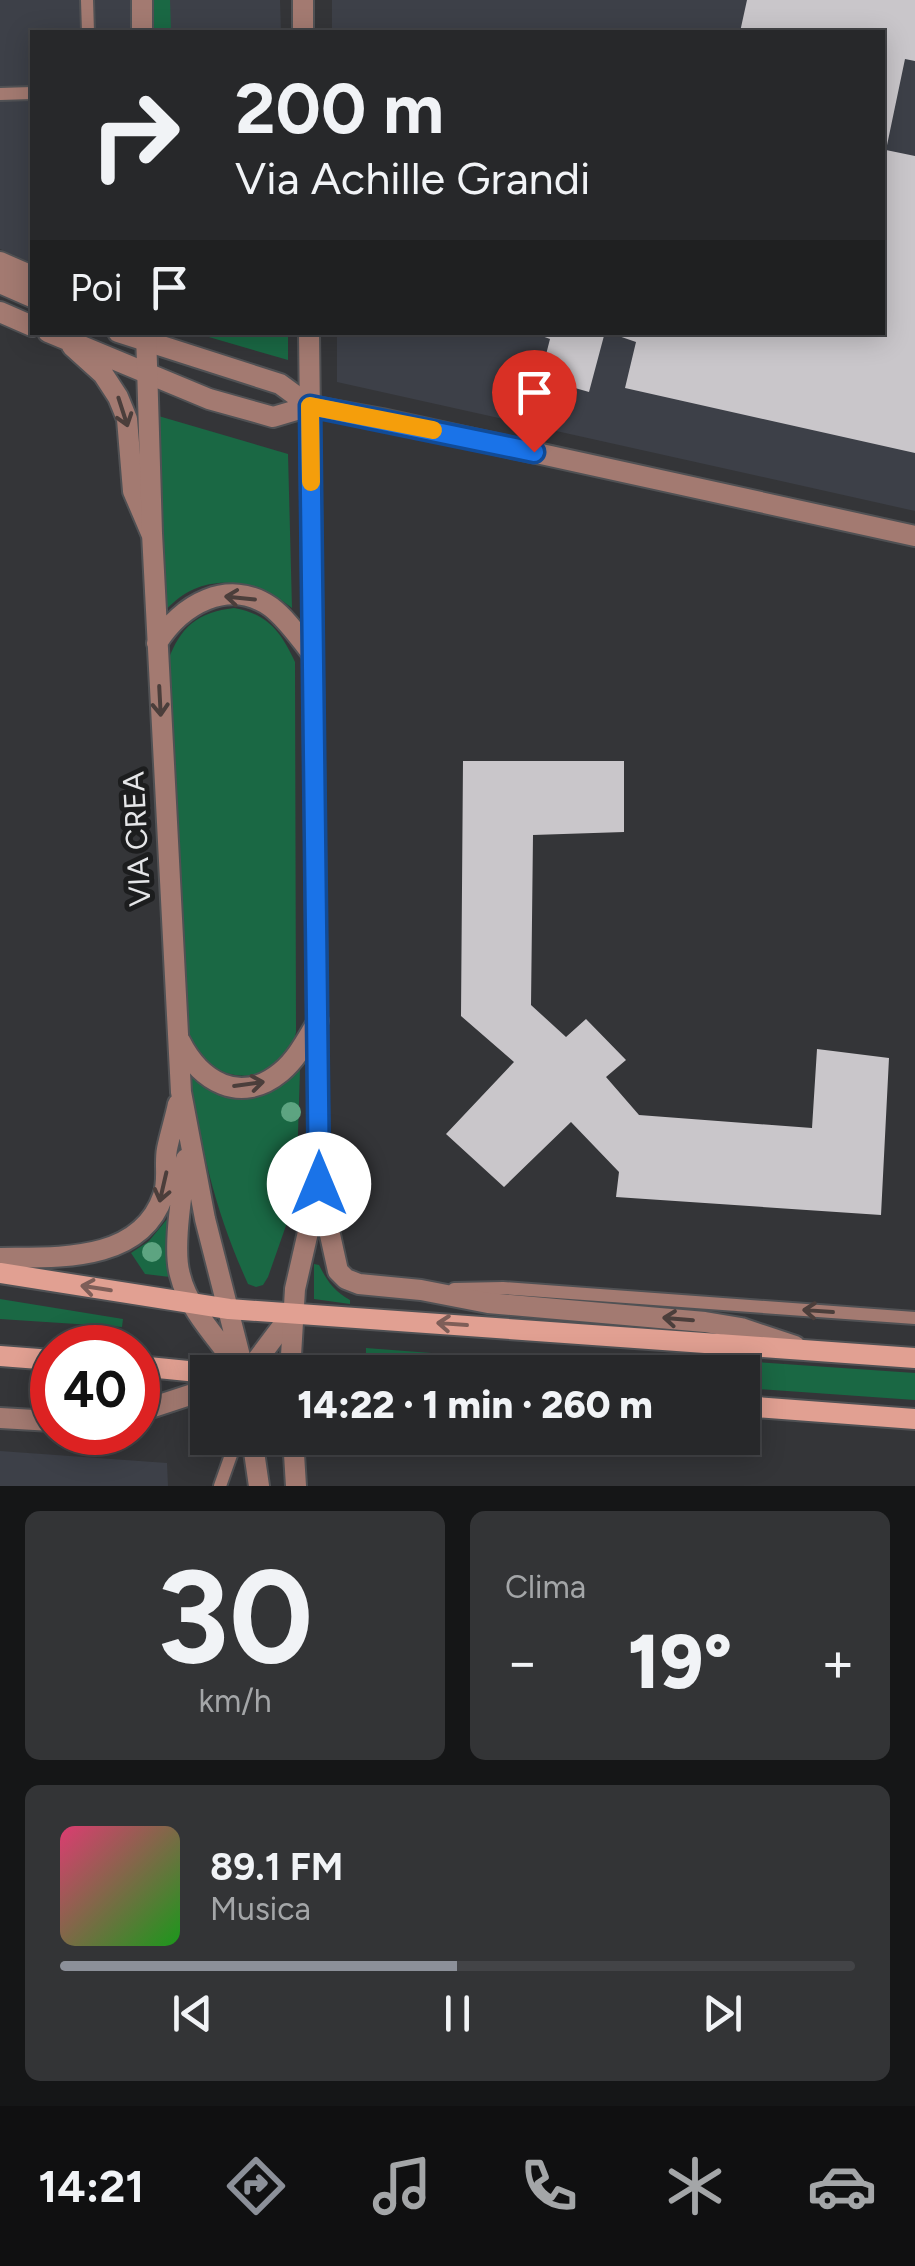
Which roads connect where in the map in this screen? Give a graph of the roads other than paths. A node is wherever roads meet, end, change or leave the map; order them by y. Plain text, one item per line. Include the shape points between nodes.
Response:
1 (88, 0) edge
2 (142, 0) edge
3 (303, 0) edge
4 (88, 30) edge
5 (142, 30) edge
6 (304, 30) edge
7 (30, 93) edge
8 (0, 94) edge
9 (0, 262) edge
10 (30, 275) edge
11 (0, 283) edge
12 (30, 296) edge
13 (0, 312) edge
14 (30, 325) edge
15 (309, 335) edge
16 (56, 336) edge
17 (146, 338) edge
18 (145, 370) junction
19 (310, 406) junction
20 (152, 533) junction
21 (915, 536) edge
22 (157, 643) junction
23 (313, 655) junction
24 (318, 1021) junction
25 (176, 1034) junction
26 (182, 1092) junction
27 (188, 1142) junction
28 (319, 1184) junction
29 (0, 1258) edge
30 (0, 1273) edge
31 (421, 1290) junction
32 (193, 1304) junction
33 (229, 1308) junction
34 (293, 1312) junction
35 (915, 1318) edge
36 (806, 1350) junction
37 (232, 1355) edge
38 (241, 1355) edge
39 (259, 1355) edge
40 (291, 1355) edge
41 (0, 1356) edge
42 (30, 1358) edge
43 (915, 1358) edge
44 (160, 1368) edge
45 (190, 1371) edge
46 (190, 1395) edge
47 (160, 1405) edge
48 (760, 1407) edge
49 (0, 1418) edge
50 (915, 1418) edge
51 (30, 1420) edge
52 (231, 1455) edge
53 (254, 1455) edge
54 (294, 1455) edge
55 (220, 1486) edge
56 (259, 1486) edge
57 (296, 1486) edge

1 - 4 lane
2 - 5 street
3 - 6 street
7 - 8 lane
9 - 10 street
11 - 12 street
13 - 14 street
15 - 19 street
16 - 18 street
16 -> 20 street, VIA CREA via 103,374 118,397 127,419 133,491
17 - 18 street, VIA CREA
17 - 19 street via 280,384
18 - 19 street via 209,399 273,416
18 - 20 street, VIA CREA
19 - 21 street
19 - 23 street
20 - 22 street, VIA CREA
23 -> 22 street via 272,608 240,596 194,604
22 -> 25 street, VIA CREA
23 - 24 street
25 -> 24 street via 202,1073 246,1088 284,1071
24 - 28 street
25 - 26 street, VIA CREA
26 - 27 street, VIA CREA
26 -> 29 street via 166,1153 164,1196 143,1226 96,1253
27 - 32 street, VIA CREA via 179,1274
27 - 33 street, VIA CREA
28 - 31 street via 338,1271 359,1284
28 - 34 street
32 -> 30 main road
35 -> 31 lane via 502,1288
36 -> 31 street via 705,1322 488,1303
32 - 33 main road
32 - 37 street, VIA CREA
33 - 34 main road
33 - 38 street, VIA CREA
36 -> 34 main road
34 - 39 street
34 - 40 street
36 - 43 main road
41 - 42 main road
44 - 45 main road
46 - 47 street
48 - 50 main road
49 - 51 street
52 - 55 lane
53 - 56 street
54 - 57 street

